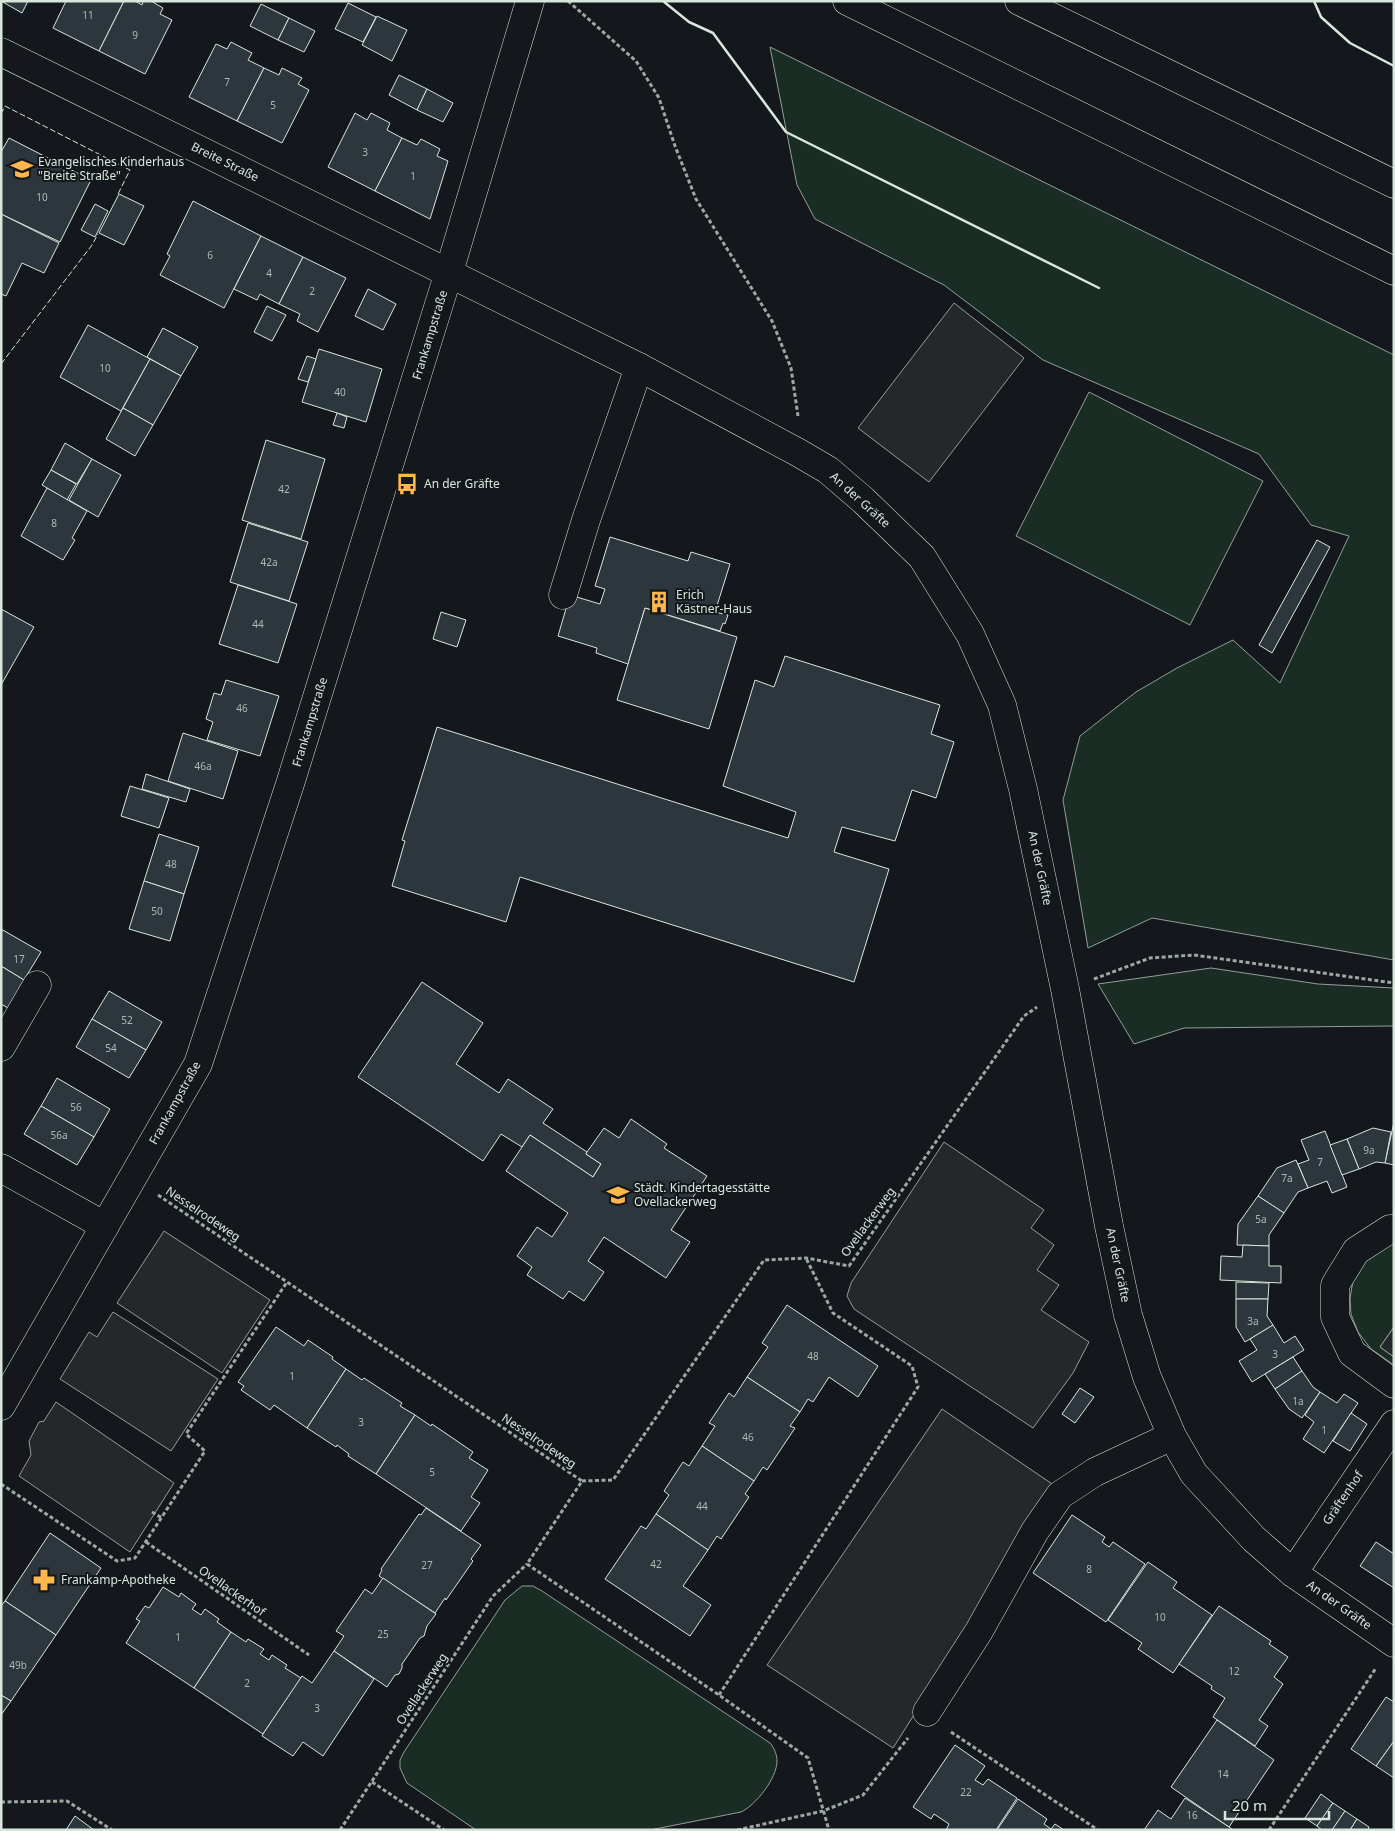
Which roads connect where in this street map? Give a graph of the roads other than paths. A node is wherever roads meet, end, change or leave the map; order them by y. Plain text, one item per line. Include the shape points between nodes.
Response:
1 (530, 1) edge
2 (847, 1) edge
3 (1019, 1) edge
4 (1, 52) edge
5 (1394, 184) edge
6 (1394, 271) edge
7 (449, 272) junction
8 (639, 367) junction
9 (563, 595) dead end
10 (38, 985) dead end
11 (1, 1047) edge
12 (1, 1168) edge
13 (104, 1226) junction
14 (1394, 1229) edge
15 (1394, 1384) edge
16 (1, 1406) edge
17 (1394, 1424) edge
18 (1172, 1436) junction
19 (1293, 1573) junction
20 (1393, 1643) edge
21 (926, 1714) road end

1 - 7 main road, Frankampstraße
2 - 6 main road
3 - 5 main road
4 - 7 main road, Breite Straße
7 - 8 main road, An der Gräfte
7 - 13 main road, Frankampstraße via 290,784 198,1064
8 - 9 main road
8 - 18 main road, An der Gräfte via 828,470 922,557 970,634 1002,705 1065,989 1128,1315 1146,1377
10 - 11 main road
12 - 13 main road
13 - 16 main road, Frankampstraße
14 - 15 main road via 1356,1250 1335,1285 1335,1317 1352,1353
17 - 19 main road, Gräftenhof
18 - 19 main road, An der Gräfte via 1194,1474 1254,1539
18 - 21 main road via 1095,1472 1060,1495
19 - 20 main road, An der Gräfte

